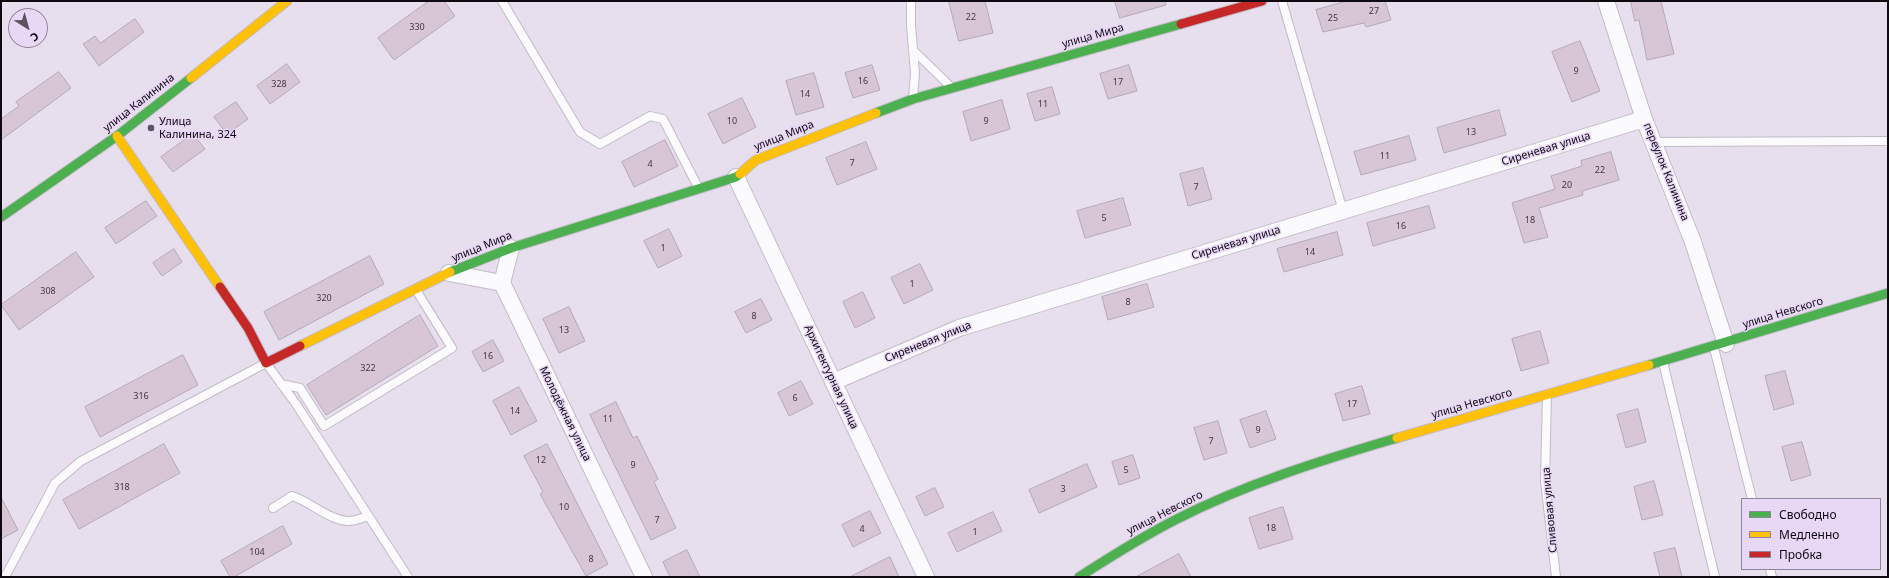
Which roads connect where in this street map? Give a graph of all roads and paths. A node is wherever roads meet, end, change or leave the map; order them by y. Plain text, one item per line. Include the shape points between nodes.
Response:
1 (287, 1) edge
2 (502, 1) edge
3 (911, 1) edge
4 (1262, 1) edge
5 (1282, 1) edge
6 (1606, 1) edge
7 (913, 50) junction
8 (952, 88) junction
9 (913, 99) junction
10 (1644, 119) junction
11 (117, 136) junction
12 (1888, 141) edge
13 (1653, 142) junction
14 (736, 177) junction
15 (699, 189) junction
16 (1343, 211) junction
17 (1, 217) edge
18 (511, 248) junction
19 (450, 273) junction
20 (502, 283) junction
21 (416, 290) junction
22 (1888, 293) edge
23 (1719, 345) junction
24 (1663, 362) junction
25 (266, 363) junction
26 (833, 382) junction
27 (281, 384) junction
28 (1547, 395) junction
29 (1752, 498) edge
30 (273, 508) dead end
31 (368, 516) junction
32 (5, 577) edge
33 (408, 577) edge
34 (644, 577) edge
35 (926, 577) edge
36 (1079, 577) edge
37 (1556, 577) edge
38 (1715, 577) edge

1 - 11 street, улица Калинина
2 - 15 lane via 580,132 600,144 650,116 663,119
3 - 7 lane
4 - 8 street, улица Мира
5 - 16 lane
6 - 10 street, переулок Калинина
7 - 8 lane
7 - 9 lane via 916,74
8 - 9 street, улица Мира
9 - 14 street, улица Мира via 756,160
10 - 13 street, переулок Калинина
10 - 16 street, Сиреневая улица
11 - 17 street, улица Калинина
11 - 25 street via 248,328
12 - 13 lane
13 - 23 street, переулок Калинина via 1693,242
14 - 15 street, улица Мира
14 - 26 street, Архитектурная улица
15 - 18 street, улица Мира
16 - 26 street, Сиреневая улица via 959,328
18 - 19 street, улица Мира
18 - 20 street
19 - 20 street
19 - 21 street, улица Мира
20 - 34 street, Молодёжная улица
21 - 25 street, улица Мира
21 - 27 lane via 452,348 324,426 300,388
22 - 23 street, улица Невского
23 - 24 street, улица Невского
23 - 29 lane
24 - 28 street, улица Невского
24 - 38 lane
25 - 27 lane
25 - 32 lane via 81,460 55,483
26 - 35 street, Архитектурная улица
27 - 31 lane
28 - 36 street, улица Невского via 1333,457 1193,510 1109,556
28 - 37 lane, Сливовая улица via 1545,481
30 - 31 lane via 292,496 348,521
31 - 33 lane

